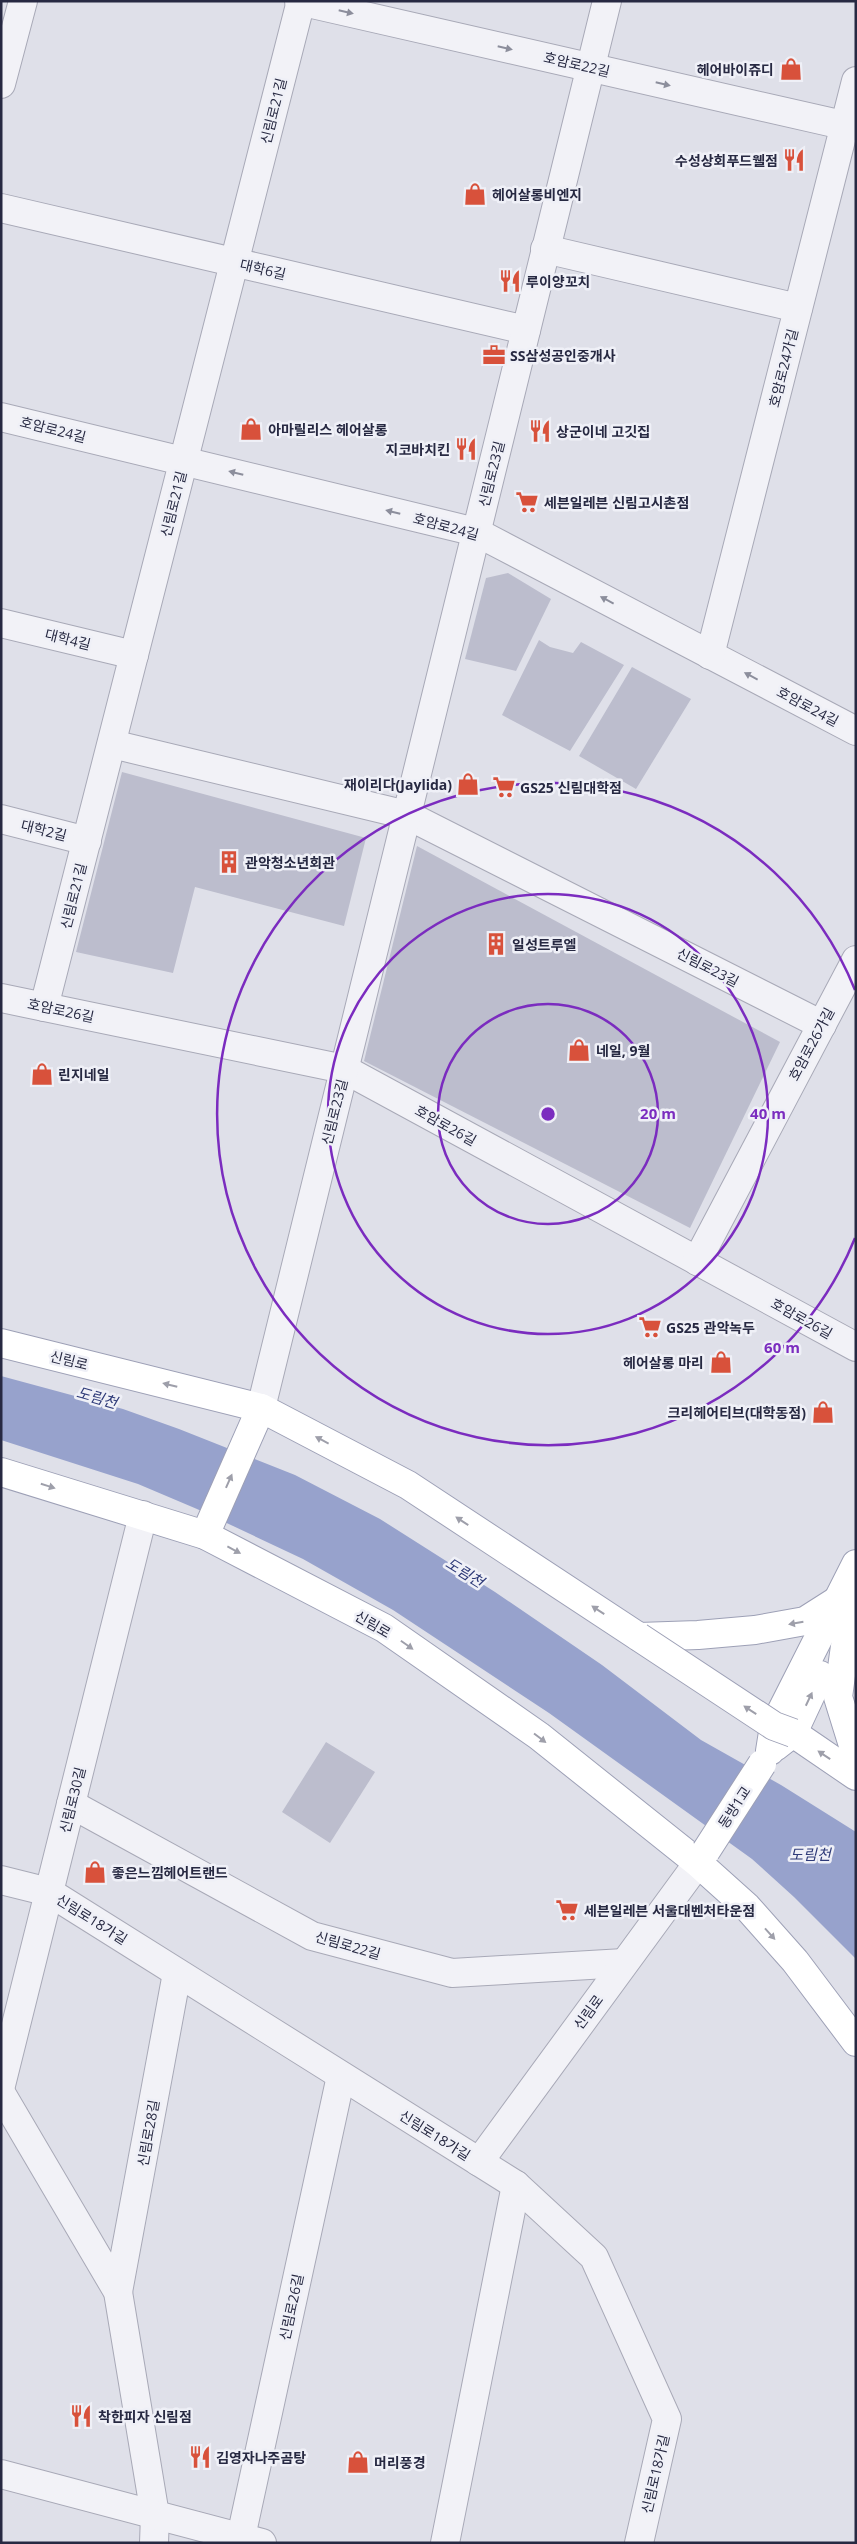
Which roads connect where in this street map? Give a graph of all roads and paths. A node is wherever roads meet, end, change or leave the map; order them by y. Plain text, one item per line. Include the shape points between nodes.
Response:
1 (23, 1) edge
2 (300, 1) edge
3 (607, 1) edge
4 (590, 67) junction
5 (856, 81) edge
6 (1, 84) edge
7 (850, 127) edge
8 (1, 208) edge
9 (546, 249) junction
10 (234, 263) junction
11 (798, 308) junction
12 (526, 330) junction
13 (1, 417) edge
14 (184, 461) junction
15 (476, 532) junction
16 (1, 623) edge
17 (134, 655) junction
18 (710, 655) junction
19 (856, 731) edge
20 (112, 744) junction
21 (407, 816) junction
22 (1, 819) edge
23 (87, 841) junction
24 (856, 960) edge
25 (1, 998) edge
26 (44, 1007) junction
27 (822, 1025) junction
28 (344, 1069) junction
29 (697, 1261) junction
30 (1, 1343) edge
31 (856, 1348) edge
32 (261, 1408) junction
33 (1, 1472) edge
34 (143, 1515) junction
35 (208, 1528) junction
36 (856, 1564) edge
37 (848, 1603) edge
38 (639, 1637) junction
39 (775, 1744) junction
40 (856, 1755) edge
41 (856, 1776) edge
42 (71, 1804) junction
43 (702, 1857) junction
44 (1, 1880) edge
45 (49, 1892) junction
46 (624, 1963) junction
47 (177, 1973) junction
48 (856, 2042) edge
49 (3, 2065) edge
50 (341, 2076) junction
51 (1, 2093) edge
52 (479, 2162) junction
53 (516, 2185) junction
54 (118, 2292) junction
55 (1, 2474) edge
56 (155, 2515) junction
57 (252, 2540) edge
58 (154, 2543) edge
59 (445, 2543) edge
60 (639, 2543) edge

1 - 6 street
2 -> 4 street, 호암로22길
2 - 10 street, 신림로21길
3 - 4 street, 신림로23길
4 -> 7 street, 호암로22길
4 - 9 street, 신림로23길
5 - 7 street, 호암로24가길
7 - 11 street, 호암로24가길
8 - 10 street, 대학6길
9 - 11 street
9 - 12 street, 신림로23길
10 - 12 street, 대학6길
10 - 14 street, 신림로21길
11 - 18 street, 호암로24가길
12 - 15 street, 신림로23길
13 - 14 street, 호암로24길
15 -> 14 street, 호암로24길
14 - 17 street, 신림로21길
18 -> 15 street, 호암로24길
15 - 21 street, 신림로23길
16 - 17 street, 대학4길
17 - 20 street, 신림로21길
19 -> 18 street, 호암로24길
20 - 21 street
20 - 23 street, 신림로21길
21 - 27 street, 신림로23길
21 - 28 street, 신림로23길
22 - 23 street, 대학2길
23 - 26 street, 신림로21길
24 - 27 street, 호암로26가길
25 - 26 street, 호암로26길
26 - 28 street, 호암로26길
27 - 29 street, 호암로26가길
28 - 29 street, 호암로26길
28 - 32 street, 신림로23길
29 - 31 street, 호암로26길
32 -> 30 main road, 신림로
35 -> 32 main road
38 -> 32 main road, 신림로 via 408,1485
33 -> 34 main road, 신림로
34 - 35 main road, 신림로
34 - 42 street, 신림로30길
35 -> 43 main road, 신림로 via 384,1628 539,1736
36 - 37 main road, 동방1교
37 -> 38 main road via 805,1622 755,1630
37 - 39 main road, 동방1교
37 - 40 main road via 838,1697
39 -> 38 main road, 신림로, bridge
41 -> 39 main road
39 - 43 main road, 동방1교, bridge
42 - 45 street, 신림로30길
42 - 46 street, 신림로22길 via 312,1936 452,1973
43 - 46 street, 신림로
43 -> 48 main road, 신림로 via 795,1961
44 - 45 street, 신림로18가길
45 - 47 street, 신림로18가길
45 - 49 street, 신림로30길
46 - 52 street, 신림로
47 - 50 street, 신림로18가길
47 - 54 street, 신림로28길
50 - 52 street, 신림로18가길
50 - 57 street, 신림로26길
51 - 54 street, 신림로28길
52 - 53 street, 신림로18가길
53 - 59 street
53 - 60 street, 신림로18가길 via 594,2257 667,2419
54 - 56 street, 신림로28길
55 - 56 street, 신림로26길
56 - 57 street, 신림로26길
56 - 58 street, 신림로28길

